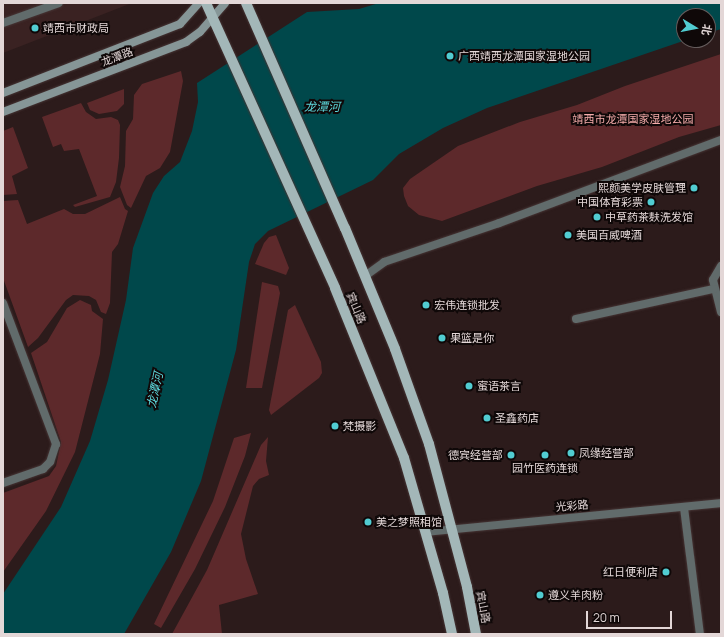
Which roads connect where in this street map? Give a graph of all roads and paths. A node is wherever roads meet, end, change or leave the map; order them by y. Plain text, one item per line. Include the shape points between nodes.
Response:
1 (59, 3) edge
2 (199, 3) edge
3 (206, 3) edge
4 (225, 3) edge
5 (246, 3) edge
6 (213, 19) junction
7 (3, 23) edge
8 (3, 93) edge
9 (3, 112) edge
10 (721, 140) edge
11 (721, 266) edge
12 (365, 276) junction
13 (714, 288) junction
14 (3, 303) edge
15 (721, 312) edge
16 (576, 319) dead end
17 (3, 482) edge
18 (721, 503) edge
19 (684, 508) junction
20 (451, 528) junction
21 (426, 532) junction
22 (452, 634) edge
23 (476, 634) edge
24 (700, 634) edge

1 - 7 street
2 - 8 main road, 龙潭路 via 180,24
3 - 6 main road, 宾山路
4 - 6 main road, 龙潭路
5 - 12 main road, 宾山路
6 - 9 main road, 龙潭路 via 186,42
6 - 21 main road, 宾山路 via 362,353 404,458
10 - 12 street via 499,223 384,262
11 - 13 street via 713,280
12 - 20 main road, 宾山路 via 429,444
13 - 15 street
13 - 16 street
14 - 17 street via 56,444 50,462 43,469
18 - 19 street, 光彩路
19 - 20 street, 光彩路
19 - 24 street
20 - 21 street, 光彩路
20 - 23 main road, 宾山路
21 - 22 main road, 宾山路

